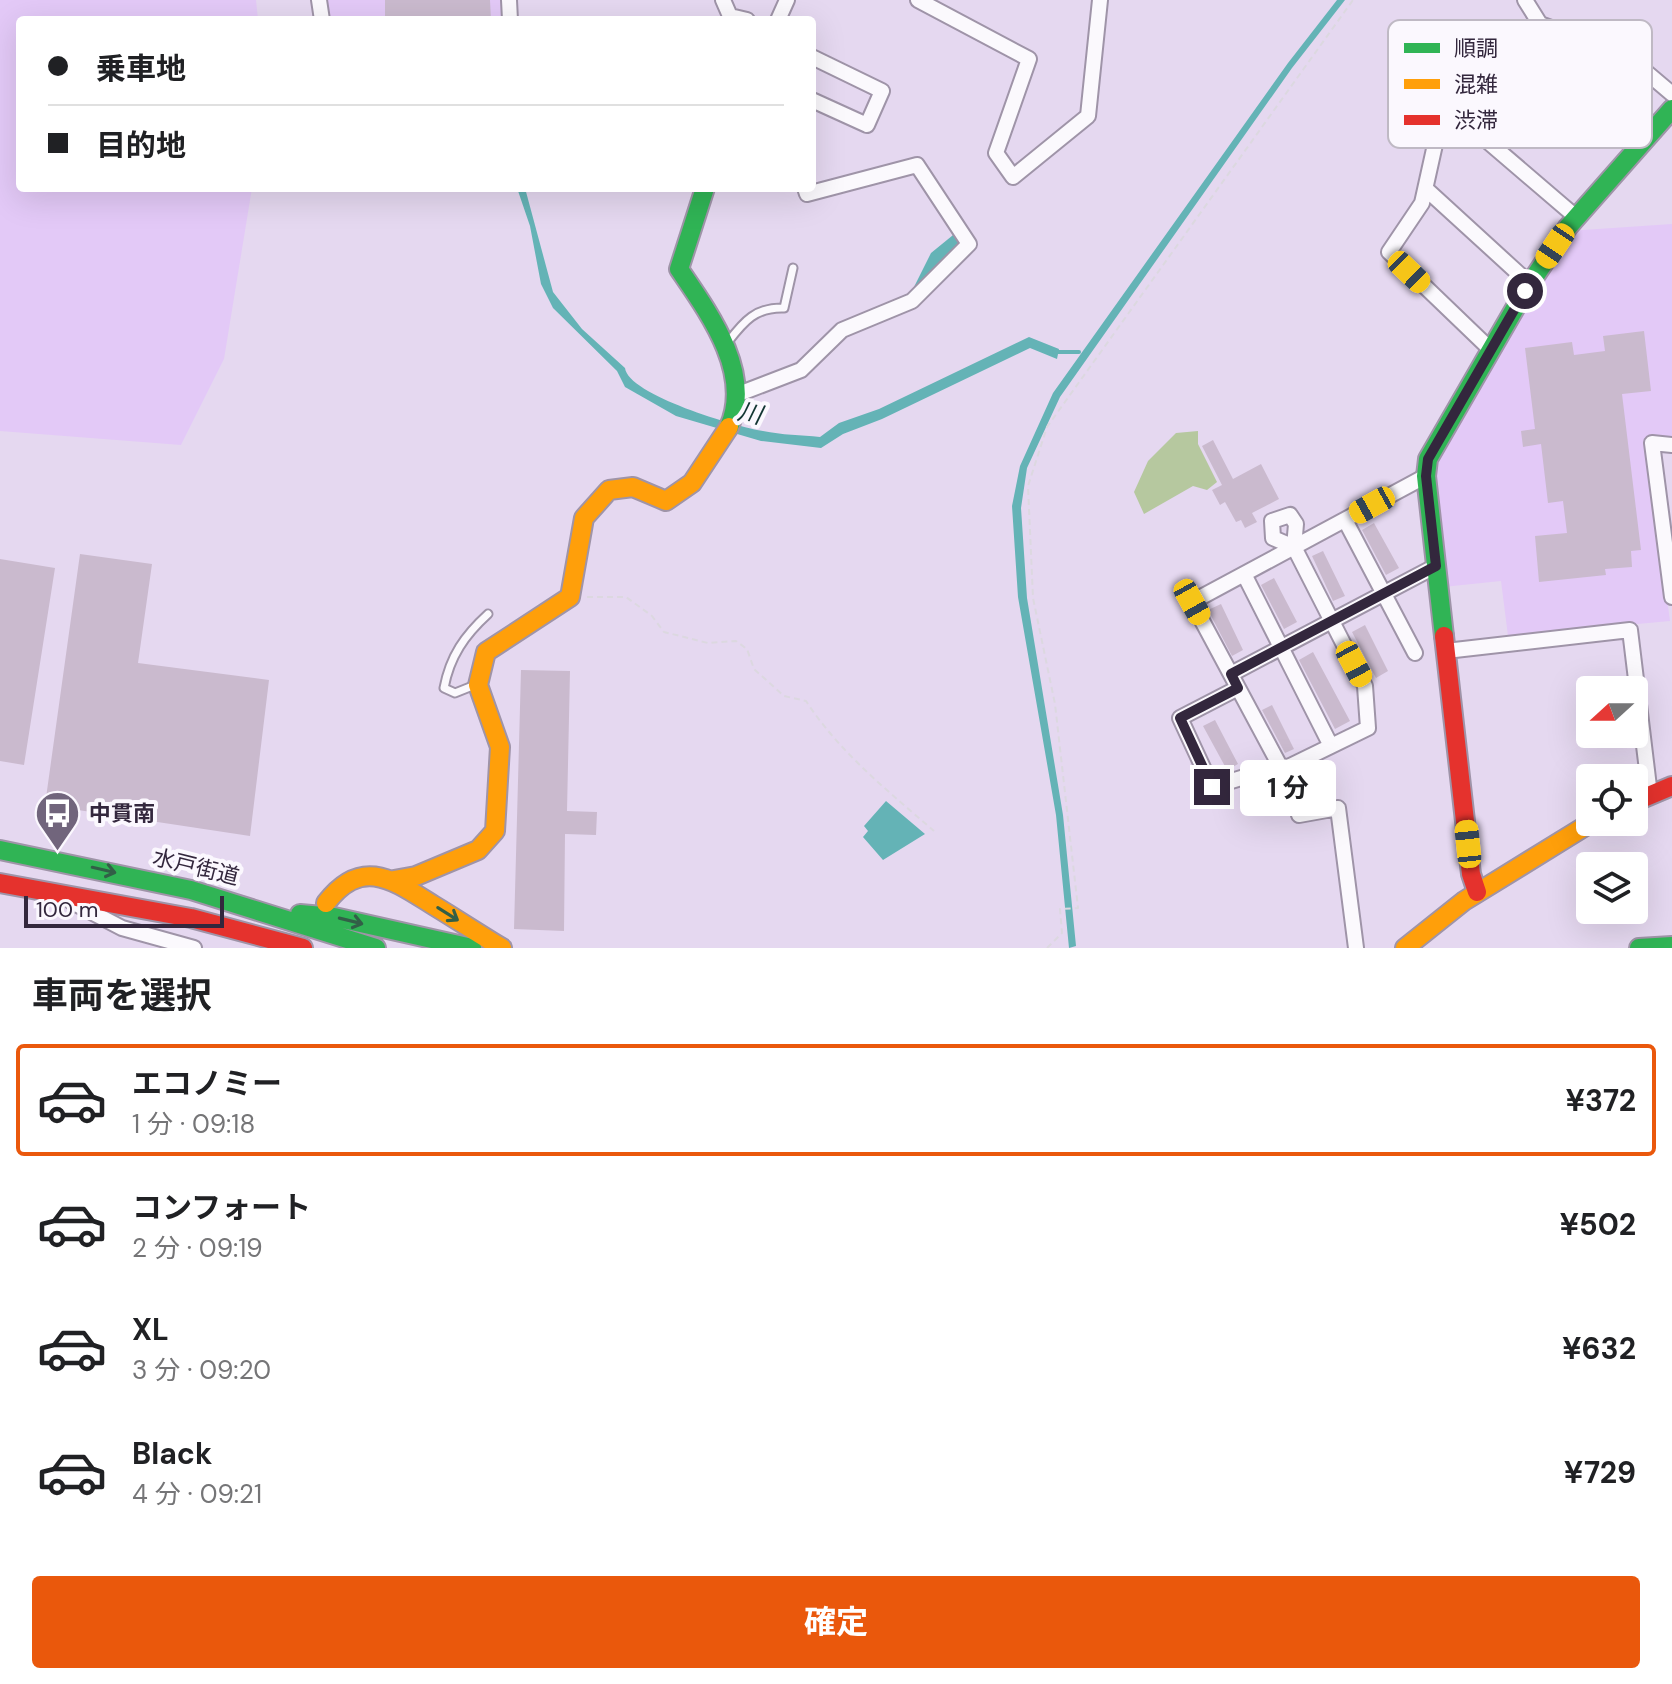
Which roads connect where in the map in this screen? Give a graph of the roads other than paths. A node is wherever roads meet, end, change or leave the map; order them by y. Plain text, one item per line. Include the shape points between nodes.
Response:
1 (918, 0) edge
2 (1100, 0) edge
3 (1525, 0) edge
4 (1538, 20) edge
5 (816, 59) edge
6 (1652, 77) edge
7 (1672, 94) edge
8 (816, 102) edge
9 (1672, 109) edge
10 (1652, 132) edge
11 (1435, 148) edge
12 (1495, 148) edge
13 (1637, 148) edge
14 (1426, 189) junction
15 (704, 192) edge
16 (816, 192) edge
17 (1576, 217) junction
18 (793, 268) dead end
19 (1530, 284) junction
20 (724, 347) junction
21 (1491, 350) junction
22 (736, 395) junction
23 (1672, 445) edge
24 (1426, 476) junction
25 (1345, 520) junction
26 (1294, 547) junction
27 (1436, 566) junction
28 (1244, 574) junction
29 (1384, 593) junction
30 (1672, 597) edge
31 (488, 614) dead end
32 (1332, 621) junction
33 (1281, 647) junction
34 (1446, 651) junction
35 (1415, 653) dead end
36 (1234, 681) junction
37 (478, 685) junction
38 (1331, 746) junction
39 (1284, 767) junction
40 (1659, 795) edge
41 (1576, 832) edge
42 (0, 850) edge
43 (394, 880) junction
44 (0, 883) edge
45 (57, 892) junction
46 (1477, 892) junction
47 (326, 903) dead end
48 (273, 912) junction
49 (1672, 946) edge
50 (194, 948) edge
51 (303, 948) edge
52 (376, 948) edge
53 (472, 948) edge
54 (502, 948) edge
55 (1356, 948) edge
56 (1405, 948) edge
57 (1639, 948) edge

1 - 2 street via 1029,59 996,153 1013,177 1088,116
3 - 4 street
5 - 8 street via 882,91 867,125
6 - 7 street
9 - 10 main road
11 - 14 street
12 - 17 street
13 - 17 main road
14 - 19 street
14 - 21 street via 1389,252
15 - 20 main road via 679,269 713,319
16 - 22 street via 917,165 969,244 912,301 842,330 801,370
17 - 19 main road
18 - 20 lane via 784,308 767,307 745,319
19 - 21 main road
20 - 22 main road
21 - 24 main road via 1428,459
22 - 37 main road via 736,411 725,436 680,495 666,501 622,487 598,500 579,533 570,597 486,652
23 - 30 street via 1652,443
24 - 25 street
24 - 27 main road
25 - 26 street
25 - 29 street
26 - 28 street
26 - 32 street
27 - 29 street
27 - 34 main road
28 - 33 street
28 - 36 street via 1192,602
29 - 32 street
29 - 35 street
31 - 37 lane via 464,636 444,688 455,693
32 - 33 street
32 - 38 street via 1365,686 1368,728
33 - 36 street
33 - 38 street
34 - 40 street via 1630,630
34 - 46 main road
36 - 39 street
36 - 39 street via 1180,718 1212,787
37 - 43 main road via 500,747 495,831 478,850
38 - 39 street
39 - 55 street via 1299,815 1338,808
41 - 46 main road
42 -> 48 main road, 水戸街道 via 80,864
43 - 47 main road via 377,873 356,877 337,887
43 -> 54 main road
44 - 45 main road
45 - 50 street via 122,928
45 - 51 main road
46 - 56 main road
48 - 52 main road, 水戸街道
48 -> 53 main road via 334,917
49 - 57 main road

